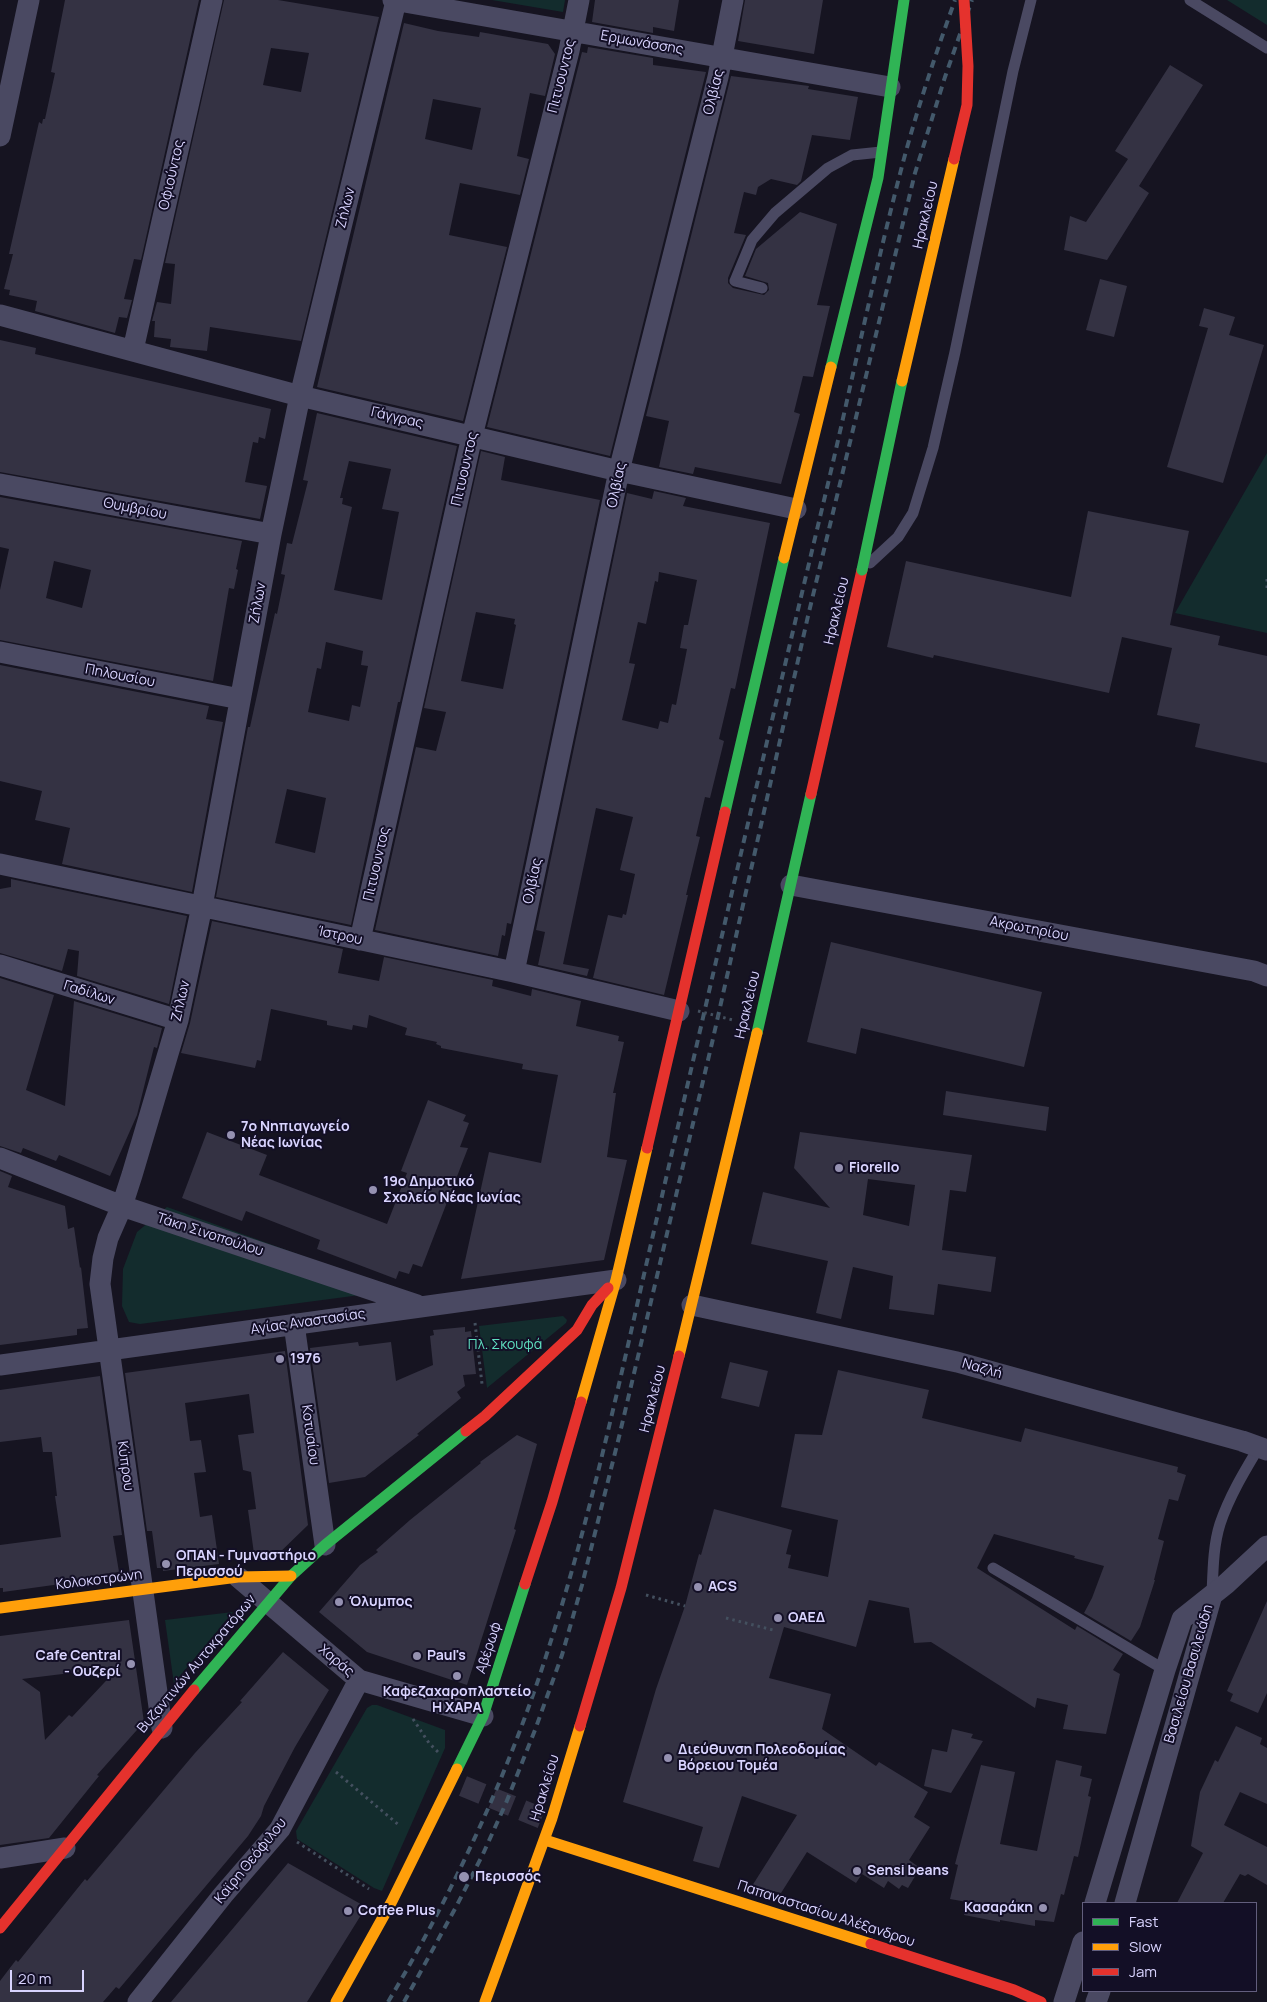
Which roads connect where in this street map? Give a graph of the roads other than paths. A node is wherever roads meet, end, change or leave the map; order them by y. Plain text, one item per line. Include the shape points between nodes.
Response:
1 (29, 0) edge
2 (212, 0) edge
3 (395, 0) edge
4 (579, 0) edge
5 (733, 0) edge
6 (904, 0) edge
7 (964, 0) edge
8 (1032, 0) edge
9 (1190, 0) edge
10 (573, 31) junction
11 (1267, 48) edge
12 (723, 58) junction
13 (890, 87) junction
14 (0, 136) edge
15 (881, 152) junction
16 (762, 288) dead end
17 (0, 315) edge
18 (133, 350) junction
19 (300, 396) junction
20 (472, 436) junction
21 (619, 471) junction
22 (0, 484) edge
23 (796, 509) junction
24 (270, 534) junction
25 (862, 570) junction
26 (0, 652) edge
27 (240, 699) junction
28 (0, 864) edge
29 (791, 885) junction
30 (202, 906) junction
31 (360, 940) junction
32 (0, 965) edge
33 (514, 972) junction
34 (1267, 976) edge
35 (689, 1011) junction
36 (178, 1020) junction
37 (0, 1158) edge
38 (122, 1206) junction
39 (616, 1280) junction
40 (692, 1305) junction
41 (422, 1306) junction
42 (294, 1324) junction
43 (109, 1350) junction
44 (0, 1365) edge
45 (1263, 1449) edge
46 (325, 1545) junction
47 (1267, 1546) edge
48 (994, 1568) dead end
49 (291, 1576) junction
50 (238, 1578) junction
51 (142, 1590) junction
52 (1212, 1595) junction
53 (266, 1603) junction
54 (0, 1608) edge
55 (1165, 1670) junction
56 (359, 1680) junction
57 (483, 1716) junction
58 (162, 1728) junction
59 (545, 1840) junction
60 (65, 1848) junction
61 (0, 1858) edge
62 (1095, 1902) edge
63 (1124, 1902) edge
64 (0, 1928) edge
65 (1082, 1945) edge
66 (138, 2002) edge
67 (336, 2002) edge
68 (485, 2002) edge
69 (1042, 2002) edge
70 (1064, 2002) edge

1 - 14 street
2 - 18 street, Οφιούντος
3 - 10 street, Ερμωνάσσης
3 - 19 street, Ζήλων
4 - 10 street, Πιτυουντος
5 - 12 street, Ολβίας
6 - 13 street
7 - 25 street, Ηρακλείου, bridge via 967,105
8 - 25 lane via 1013,71 957,342 913,513 898,537
9 - 11 lane
10 - 12 street, Ερμωνάσσης
10 - 20 street, Πιτυουντος
12 - 13 street, Ερμωνάσσης
12 - 21 street, Ολβίας
13 - 15 street
15 - 16 lane via 852,155 828,168 775,214 752,240 735,281
15 - 23 street via 878,178
17 - 18 street, Γάγγρας
18 - 19 street, Γάγγρας
19 - 20 street, Γάγγρας
19 - 24 street, Ζήλων
20 - 21 street, Γάγγρας
20 - 31 street, Πιτυουντος
21 - 23 street, Γάγγρας
21 - 33 street, Ολβίας
22 - 24 street, Θυμβρίου
23 - 35 street
24 - 27 street, Ζήλων
25 - 29 street, Ηρακλείου
26 - 27 street, Πηλουσίου
27 - 30 street, Ζήλων
28 - 30 street, Ίστρου
29 - 34 street, Ακρωτηρίου
29 - 40 street, Ηρακλείου
30 - 31 street, Ίστρου
30 - 36 street, Ζήλων
31 - 33 street, Ίστρου
32 - 36 street, Γαδίλων
33 - 35 street, Ίστρου
35 - 39 street
36 - 38 street, Ζήλων
37 - 38 street, Τάκη Σινοπούλου
38 - 41 street, Τάκη Σινοπούλου
38 - 43 street, Κύπρου via 108,1238 100,1284
39 - 41 street, Αγίας Αναστασίας
39 - 46 street, Βυζαντινών Αυτοκρατόρων via 592,1305 577,1330 485,1416
39 - 57 street, Αβέρωφ via 552,1502
40 - 45 street, Ναζλή via 957,1362
40 - 59 street, Ηρακλείου via 621,1588
41 - 42 street, Αγίας Αναστασίας
42 - 43 street, Αγίας Αναστασίας
42 - 46 street, Κοτυαίου
43 - 44 street, Αγίας Αναστασίας
43 - 51 street, Κύπρου
45 - 52 lane via 1236,1486 1220,1525
46 - 49 street, Βυζαντινών Αυτοκρατόρων
47 - 52 street
48 - 55 lane
49 - 50 street, Κολοκοτρώνη
49 - 53 street, Βυζαντινών Αυτοκρατόρων
50 - 51 street, Κολοκοτρώνη
50 - 53 street, Χαράς
51 - 54 street, Κολοκοτρώνη
51 - 58 street, Κύπρου
52 - 55 street, Βασιλείου Βασιλειάδη via 1182,1619
52 - 63 street, Βασιλείου Βασιλειάδη
53 - 56 street, Χαράς
53 - 58 street, Βυζαντινών Αυτοκρατόρων
55 - 62 street, Βασιλείου Βασιλειάδη
56 - 57 street, Χαράς
56 - 66 street, Καϊρη Θεόφιλου via 280,1829
57 - 67 street, Αβέρωφ via 392,1901
58 - 60 street, Βυζαντινών Αυτοκρατόρων
59 - 68 street, Ηρακλείου
59 - 69 street, Παπαναστασίου Αλέξανδρου via 1014,1990
60 - 61 street
60 - 64 street, Βυζαντινών Αυτοκρατόρων
65 - 70 street

